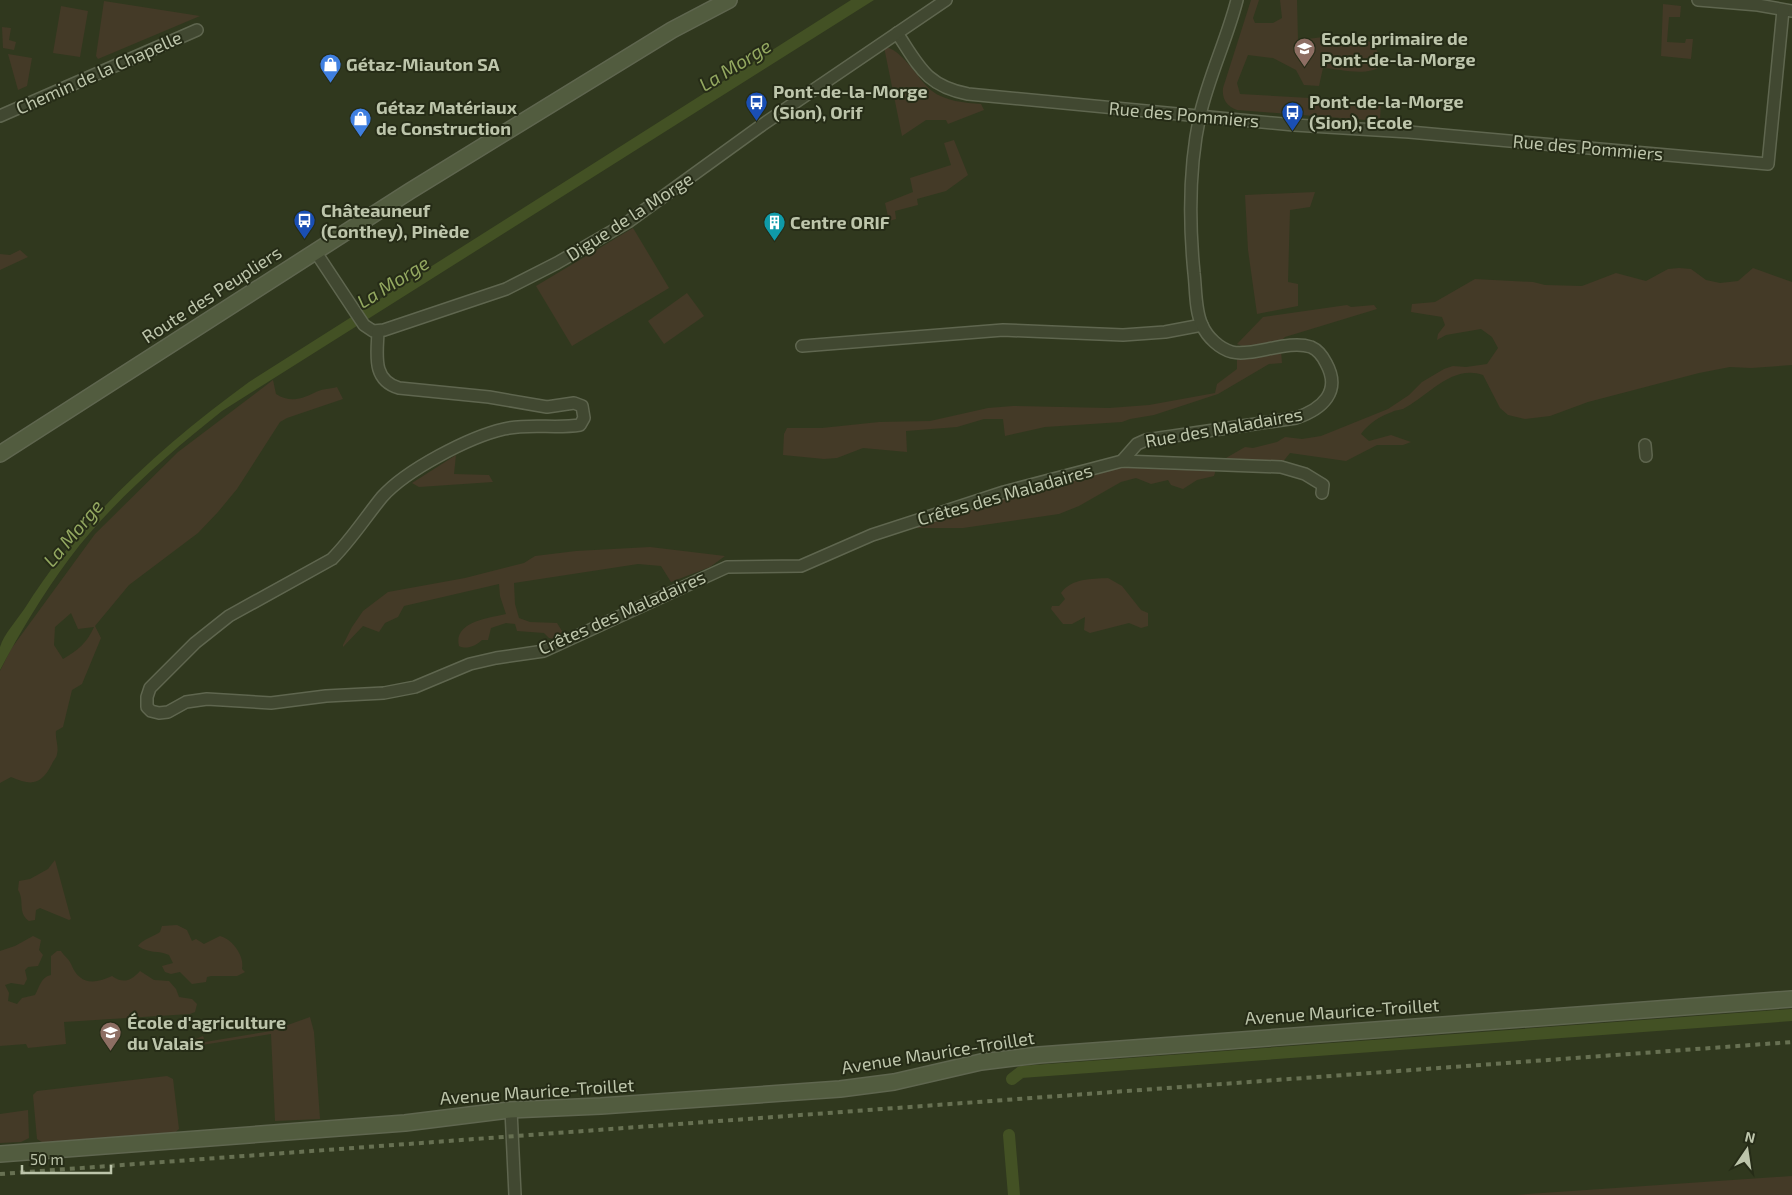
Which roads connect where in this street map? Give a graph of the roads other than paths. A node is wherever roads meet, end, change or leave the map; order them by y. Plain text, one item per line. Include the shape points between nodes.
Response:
1 (728, 0) edge
2 (946, 0) edge
3 (1237, 0) edge
4 (1698, 0) edge
5 (1758, 2) edge
6 (1788, 10) edge
7 (198, 30) dead end
8 (897, 33) junction
9 (1200, 115) junction
10 (0, 116) edge
11 (316, 250) junction
12 (1202, 325) junction
13 (378, 332) junction
14 (802, 346) dead end
15 (0, 454) edge
16 (1122, 461) junction
17 (1322, 494) dead end
18 (1792, 999) edge
19 (511, 1110) junction
20 (0, 1154) edge
21 (515, 1195) edge

1 - 11 street, Route des Peupliers via 672,30
2 - 8 street, Digue de la Morge
3 - 9 street, Rue des Maladaires
4 - 5 street
5 - 6 street
6 - 9 street, Rue des Pommiers via 1768,164
7 - 10 street, Chemin de la Chapelle
8 - 9 street, Rue des Pommiers via 924,73 949,90
8 - 13 street, Digue de la Morge via 762,125 648,209 589,245 487,297
9 - 12 street, Rue des Maladaires via 1192,192 1191,243
11 - 13 street via 364,325
11 - 15 street, Route des Peupliers
12 - 14 street via 1122,335 1003,330
12 - 16 street, Rue des Maladaires via 1218,346 1234,352 1301,345 1312,348 1322,356 1331,372 1332,389 1324,403 1296,418 1146,440 1137,444
13 - 16 street, Crêtes des Maladaires via 379,371 388,385 547,407 574,403 582,406 584,418 580,425 563,428 506,428 482,436 419,468 384,496 332,559 229,616 195,643 150,688 147,707 151,711 168,712 186,702 207,699 270,703 384,693 415,687 470,664 544,651 727,566 801,566 872,535 995,495
16 - 17 street, Crêtes des Maladaires via 1281,467 1305,474 1323,485
18 - 19 street, Avenue Maurice-Troillet via 1049,1054 981,1062 894,1082 840,1089
19 - 20 street, Avenue Maurice-Troillet via 406,1122
19 - 21 street

